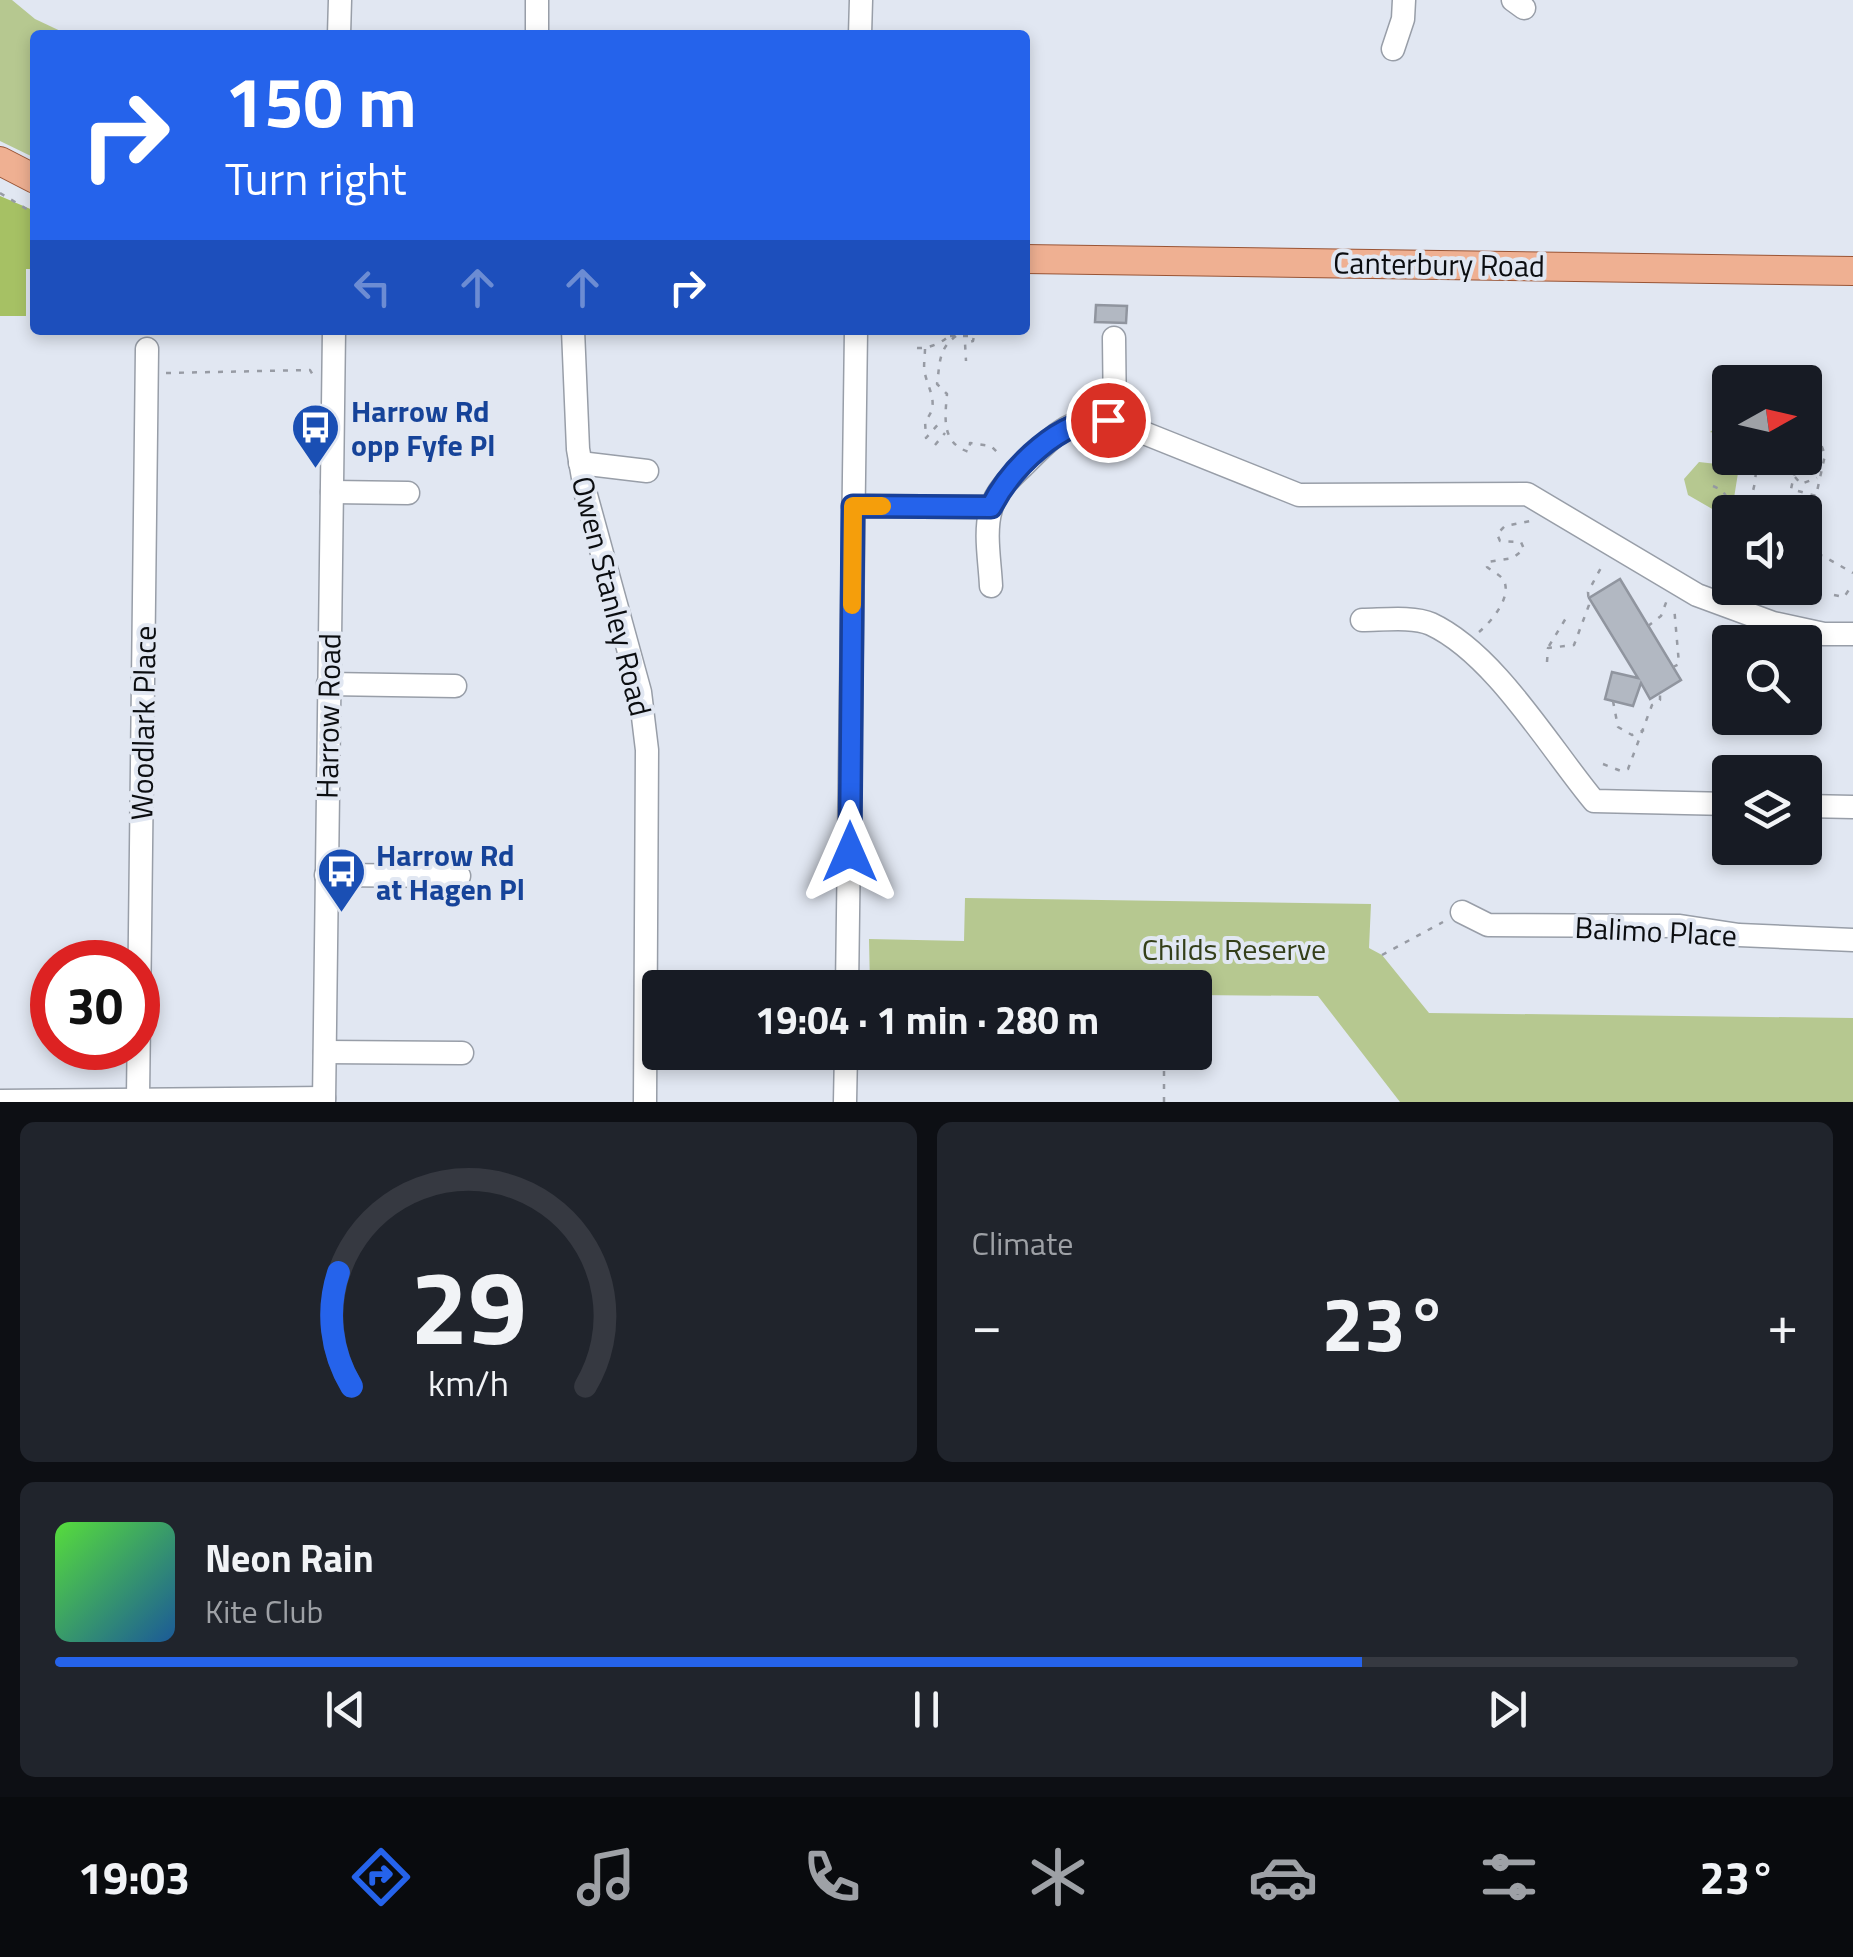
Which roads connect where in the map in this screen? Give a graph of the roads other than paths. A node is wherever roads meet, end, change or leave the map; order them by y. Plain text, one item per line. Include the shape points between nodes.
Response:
1 (340, 0) edge
2 (538, 0) edge
3 (861, 0) edge
4 (1404, 0) edge
5 (339, 30) edge
6 (537, 30) edge
7 (860, 30) edge
8 (1393, 49) dead end
9 (0, 160) edge
10 (30, 177) edge
11 (1030, 259) edge
12 (1853, 271) edge
13 (334, 335) edge
14 (573, 335) edge
15 (856, 335) edge
16 (1114, 338) dead end
17 (147, 349) dead end
18 (1115, 422) junction
19 (580, 463) junction
20 (647, 470) dead end
21 (332, 492) junction
22 (408, 494) dead end
23 (853, 506) junction
24 (991, 507) junction
25 (991, 586) dead end
26 (1362, 620) dead end
27 (1853, 634) edge
28 (328, 684) junction
29 (455, 686) dead end
30 (1712, 803) edge
31 (1822, 806) edge
32 (1853, 807) edge
33 (326, 875) junction
34 (459, 876) dead end
35 (1462, 912) road end
36 (1853, 940) edge
37 (651, 970) edge
38 (847, 970) edge
39 (325, 1052) junction
40 (462, 1053) dead end
41 (649, 1070) edge
42 (846, 1070) edge
43 (138, 1098) junction
44 (324, 1100) edge
45 (0, 1101) edge
46 (645, 1102) edge
47 (845, 1102) edge

1 - 5 street
2 - 6 street
3 - 7 street
4 - 8 street
9 - 10 main road
11 - 12 main road, Canterbury Road
13 - 21 street, Harrow Road
14 - 19 street, Owen Stanley Road
15 - 23 street
16 - 18 street
17 - 43 street, Woodlark Place
18 - 24 street via 1088,420 1058,432 1006,482
18 - 27 street via 1300,496 1526,494 1697,595 1773,623
19 - 20 street
19 - 37 street, Owen Stanley Road via 640,692
21 - 22 street
21 - 28 street, Harrow Road
23 - 24 street
23 - 38 street
24 - 25 street
26 - 30 street via 1428,622 1454,639 1497,676 1594,800
28 - 29 street
28 - 33 street, Harrow Road
31 - 32 street
33 - 34 street
33 - 39 street, Harrow Road
35 - 36 street, Balimo Place via 1488,925 1680,926
39 - 40 street
39 - 44 street, Harrow Road
41 - 46 street, Owen Stanley Road
42 - 47 street
43 - 44 street
43 - 45 street

